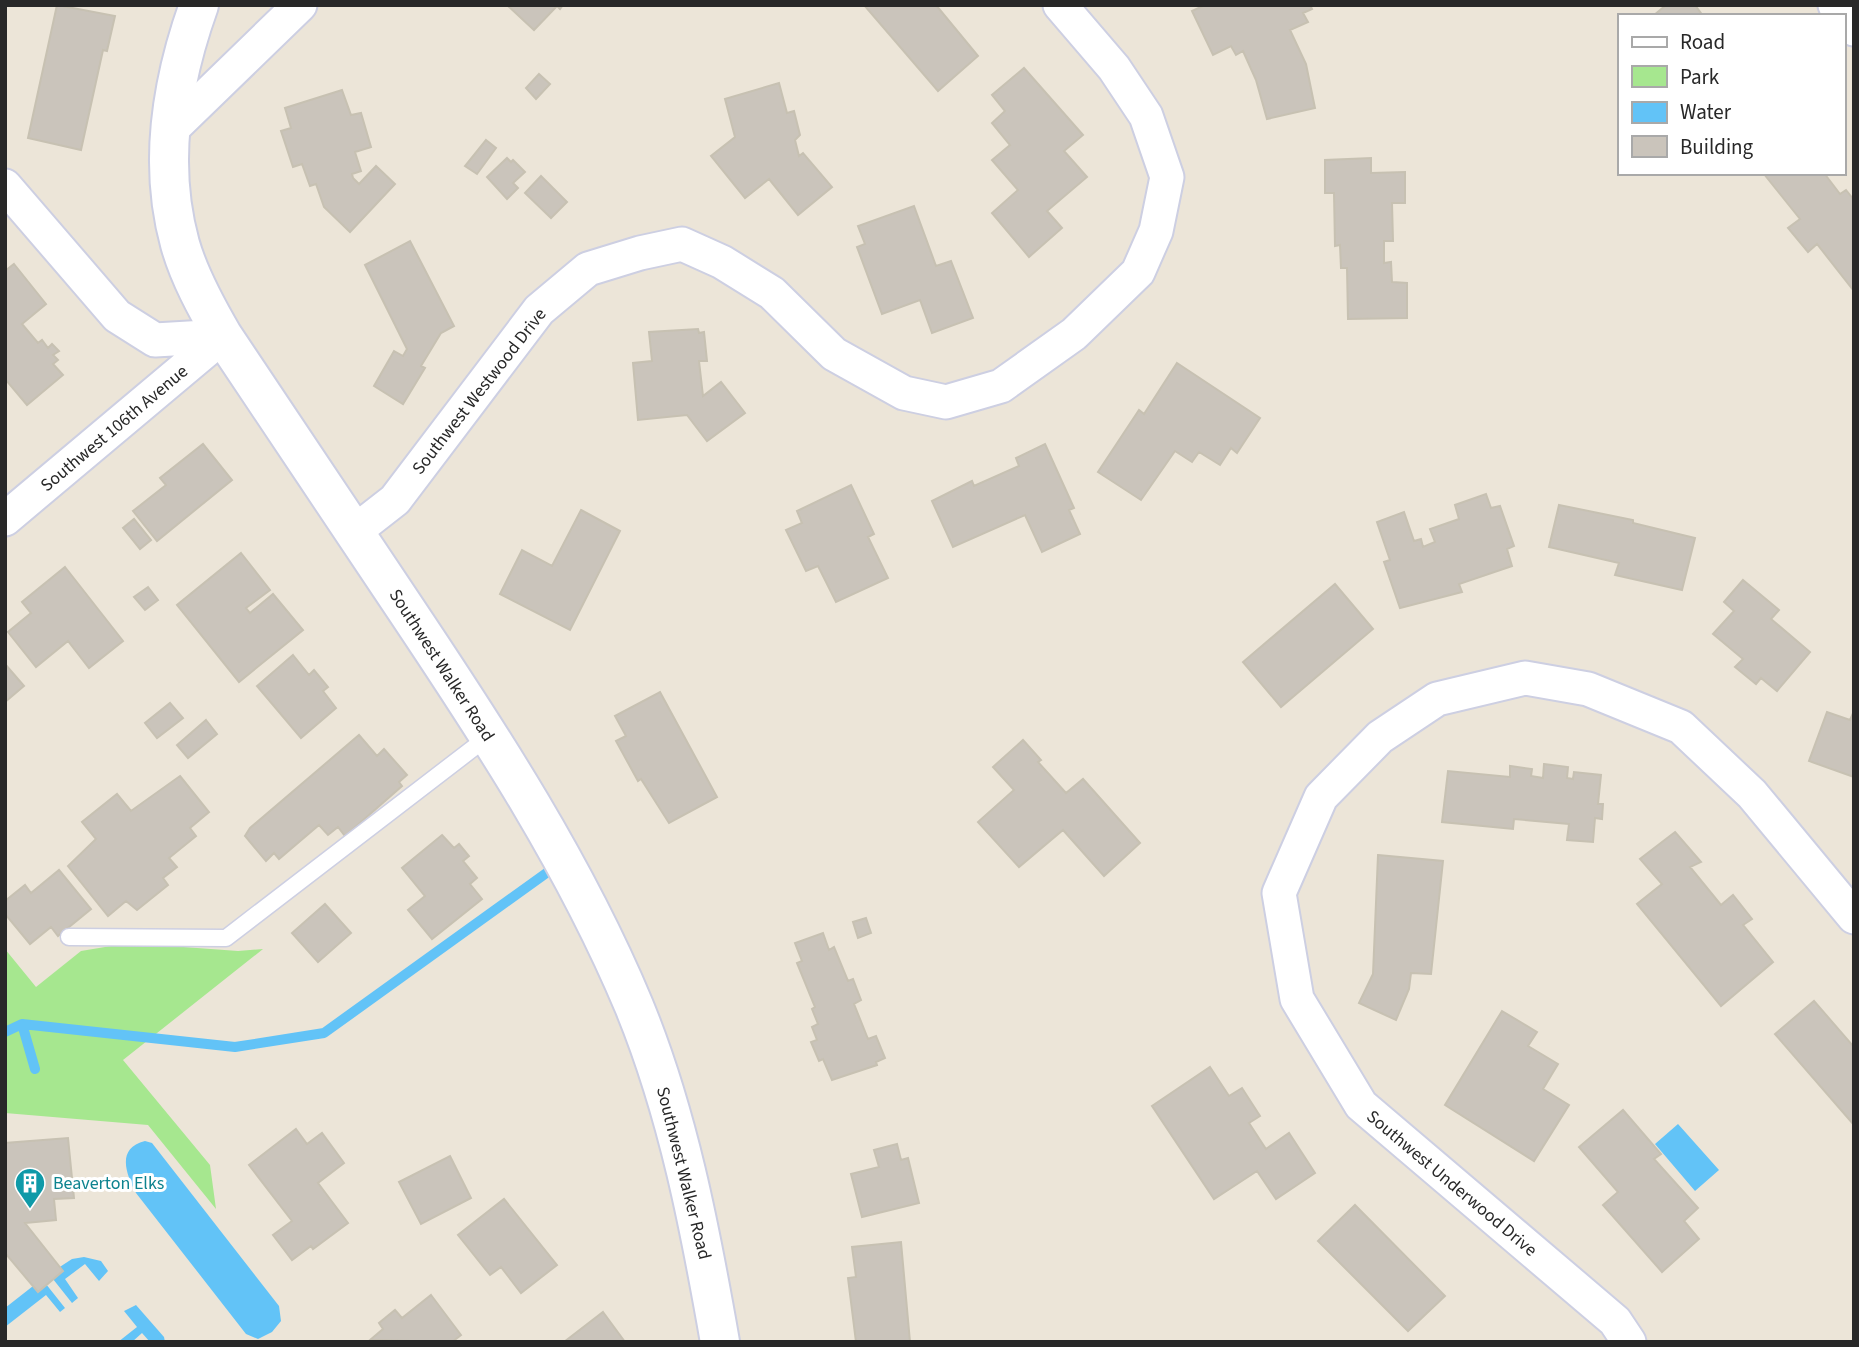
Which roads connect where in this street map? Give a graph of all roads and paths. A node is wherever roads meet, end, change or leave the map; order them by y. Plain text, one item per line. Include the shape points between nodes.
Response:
1 (199, 5) edge
2 (300, 5) edge
3 (1060, 5) edge
4 (170, 131) junction
5 (5, 186) edge
6 (223, 337) junction
7 (5, 519) edge
8 (354, 532) junction
9 (489, 736) junction
10 (1854, 916) edge
11 (68, 937) dead end
12 (720, 1342) edge
13 (1629, 1342) edge

1 - 4 main road, Southwest Walker Road via 174,91
2 - 4 street
3 - 8 street, Southwest Westwood Drive via 1114,68 1146,117 1167,177 1156,231 1138,272 1073,334 1001,386 946,402 904,393 834,354 772,293 722,262 682,244 640,253 588,269 539,310 395,499
4 - 6 main road, Southwest Walker Road via 180,244
5 - 6 street via 117,316 155,340
6 - 7 street, Southwest 106th Avenue
6 - 8 main road, Southwest Walker Road
8 - 9 main road, Southwest Walker Road
9 - 11 lane via 226,937
9 - 12 main road, Southwest Walker Road via 588,905 634,1006 680,1146
10 - 13 street, Southwest Underwood Drive via 1752,793 1681,727 1588,689 1525,678 1437,699 1380,737 1321,797 1279,893 1297,999 1361,1105 1615,1321

